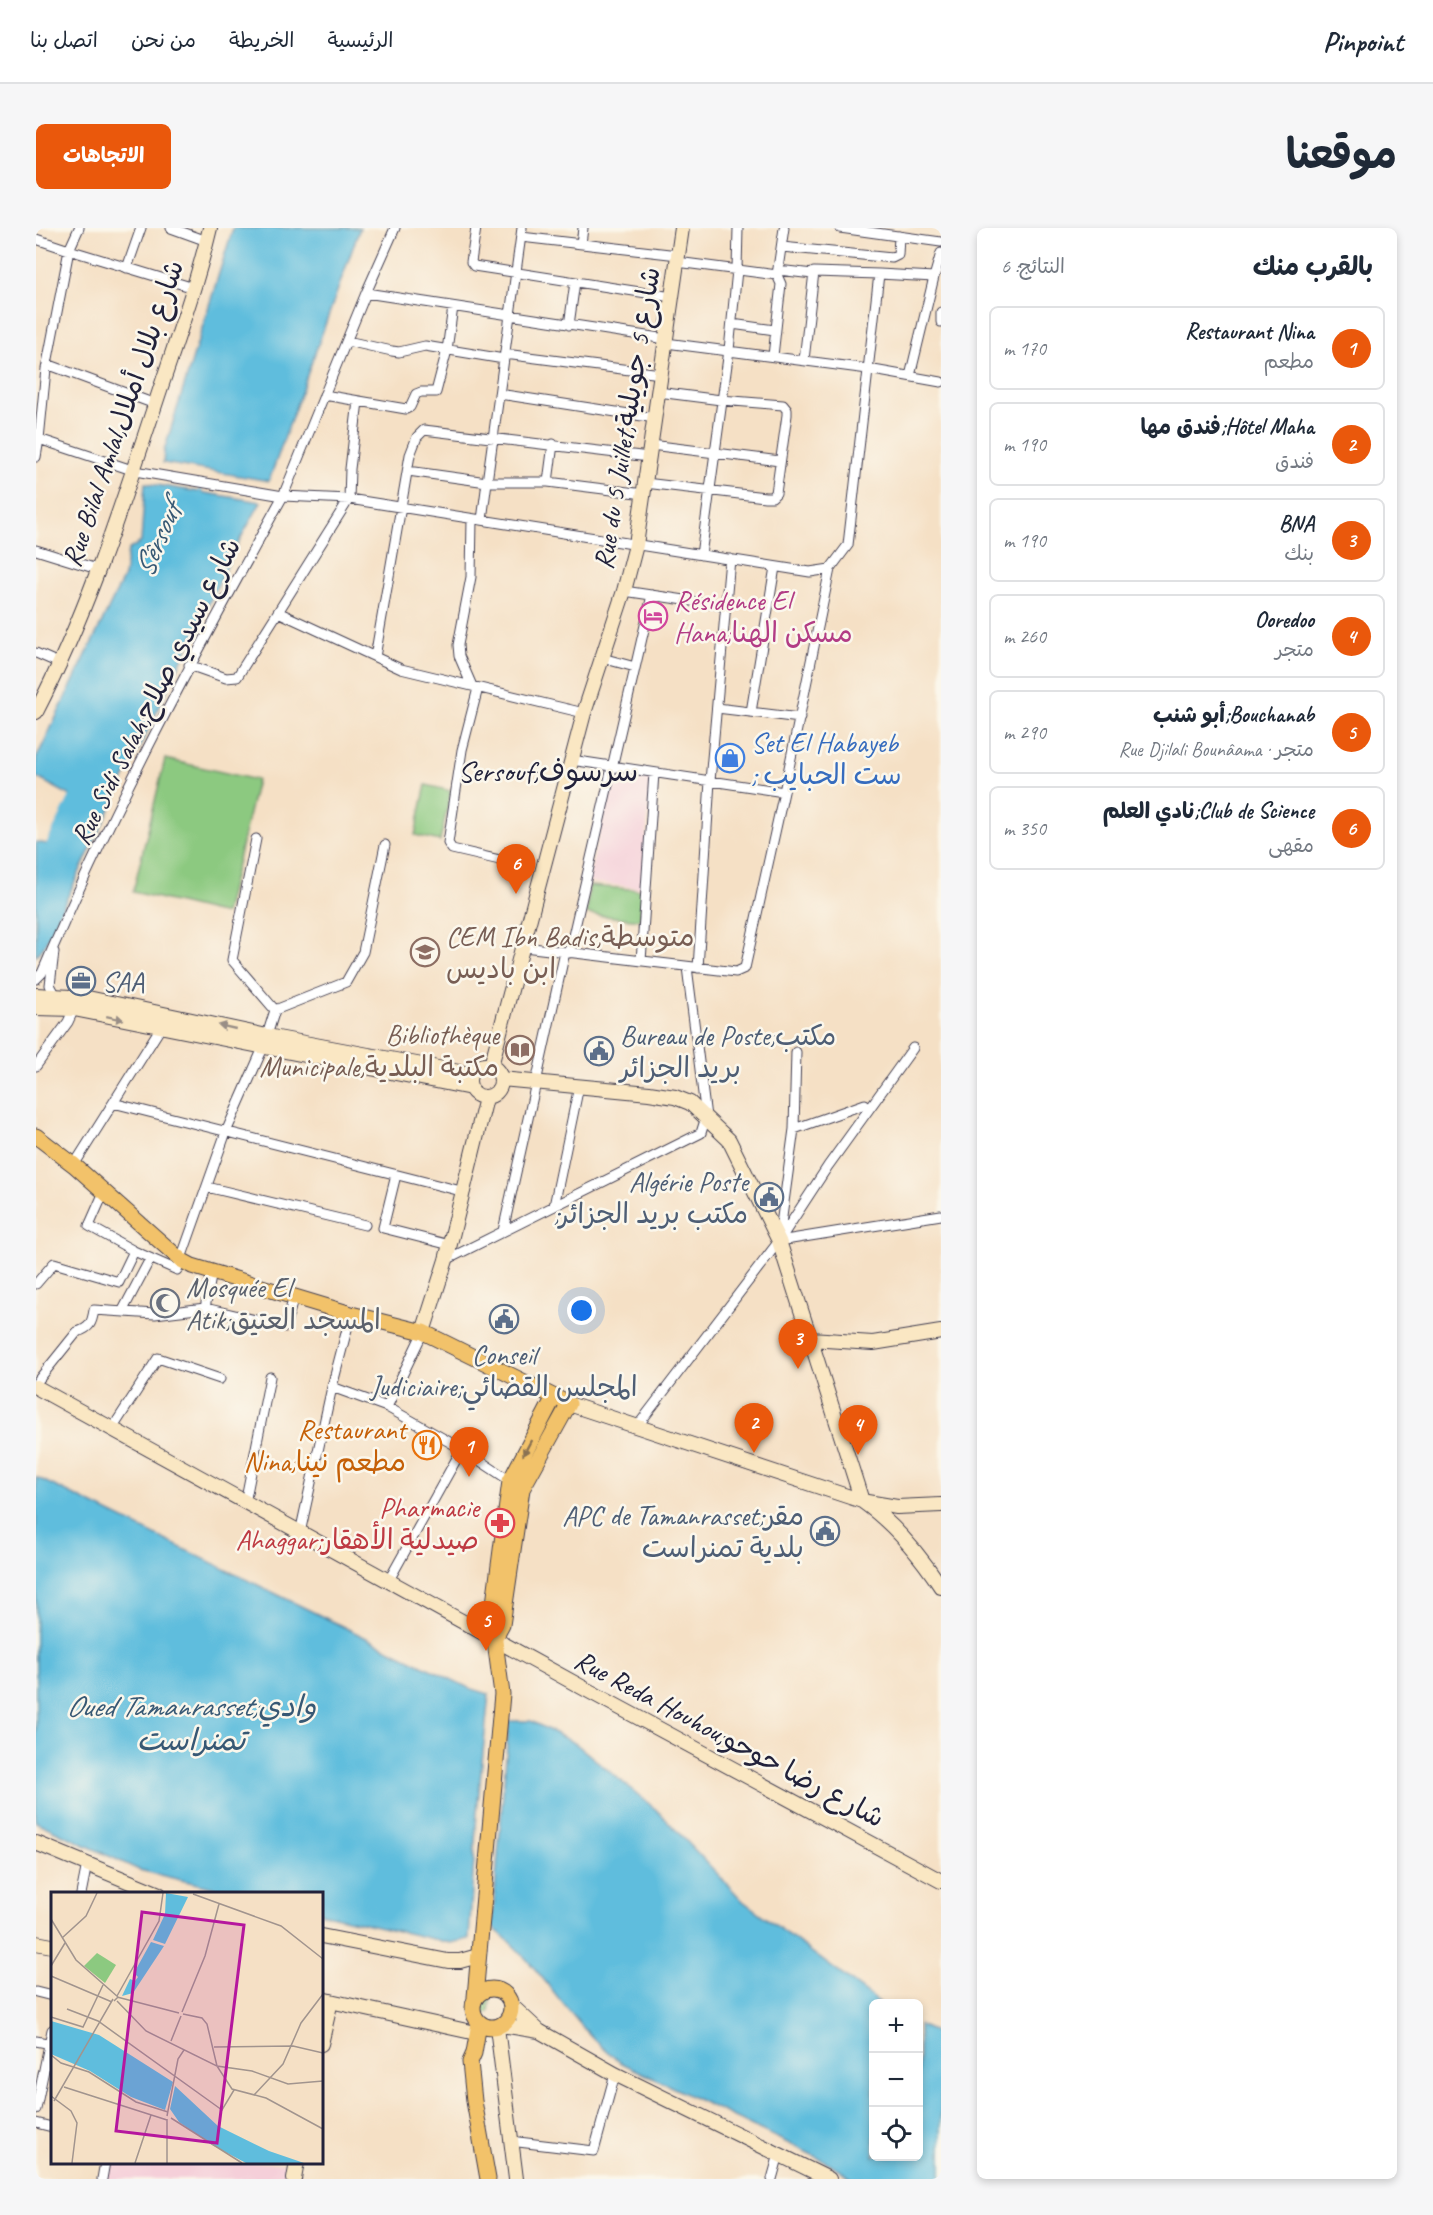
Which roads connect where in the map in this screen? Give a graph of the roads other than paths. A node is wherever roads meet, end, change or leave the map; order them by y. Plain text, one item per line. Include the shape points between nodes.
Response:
1 (79, 228) edge
2 (141, 228) edge
3 (171, 228) edge
4 (396, 228) edge
5 (476, 228) edge
6 (583, 228) edge
7 (682, 228) edge
8 (738, 228) edge
9 (784, 228) edge
10 (840, 228) edge
11 (521, 233) edge
12 (208, 234) edge
13 (899, 236) junction
14 (36, 239) edge
15 (941, 242) edge
16 (581, 244) junction
17 (782, 247) junction
18 (69, 250) junction
19 (941, 253) edge
20 (678, 258) junction
21 (127, 268) junction
22 (737, 270) junction
23 (516, 273) junction
24 (777, 273) junction
25 (813, 274) junction
26 (879, 274) junction
27 (934, 277) junction
28 (575, 282) junction
29 (194, 288) junction
30 (366, 293) junction
31 (672, 297) junction
32 (453, 307) junction
33 (941, 312) edge
34 (510, 317) junction
35 (941, 322) edge
36 (732, 324) junction
37 (569, 325) junction
38 (775, 330) junction
39 (346, 340) junction
40 (666, 341) junction
41 (447, 350) junction
42 (729, 350) junction
43 (773, 356) junction
44 (504, 357) junction
45 (804, 360) junction
46 (36, 366) edge
47 (47, 366) junction
48 (868, 369) junction
49 (661, 374) junction
50 (910, 376) junction
51 (941, 382) edge
52 (658, 392) junction
53 (499, 394) junction
54 (324, 395) junction
55 (721, 400) junction
56 (358, 401) junction
57 (155, 404) junction
58 (655, 418) junction
59 (493, 437) junction
60 (38, 438) edge
61 (553, 444) junction
62 (650, 451) junction
63 (714, 452) junction
64 (36, 457) edge
65 (780, 461) junction
66 (135, 471) junction
67 (408, 471) junction
68 (487, 482) junction
69 (548, 482) junction
70 (645, 488) junction
71 (711, 491) junction
72 (283, 496) junction
73 (349, 499) junction
74 (402, 507) junction
75 (477, 519) junction
76 (636, 545) junction
77 (36, 549) edge
78 (701, 555) junction
79 (730, 559) junction
80 (775, 567) junction
81 (830, 568) junction
82 (97, 569) junction
83 (624, 591) junction
84 (652, 595) junction
85 (725, 606) junction
86 (278, 612) junction
87 (36, 652) edge
88 (375, 657) junction
89 (602, 658) junction
90 (61, 664) junction
91 (189, 665) junction
92 (635, 667) junction
93 (475, 687) junction
94 (717, 708) junction
95 (36, 712) edge
96 (751, 712) junction
97 (584, 713) junction
98 (800, 718) junction
99 (571, 760) junction
100 (613, 766) junction
101 (654, 773) junction
102 (711, 781) junction
103 (784, 792) junction
104 (256, 838) dead end
105 (385, 845) dead end
106 (517, 864) dead end
107 (55, 941) junction
108 (524, 947) junction
109 (567, 952) junction
110 (640, 961) junction
111 (687, 967) junction
112 (698, 968) junction
113 (36, 979) edge
114 (36, 995) edge
115 (56, 996) junction
116 (36, 1008) edge
117 (74, 1009) junction
118 (275, 1010) junction
119 (169, 1014) junction
120 (160, 1027) junction
121 (265, 1042) junction
122 (913, 1048) dead end
123 (796, 1052) dead end
124 (36, 1066) edge
125 (492, 1066) junction
126 (501, 1079) junction
127 (470, 1081) junction
128 (535, 1082) junction
129 (579, 1086) junction
130 (486, 1098) junction
131 (113, 1103) junction
132 (869, 1109) junction
133 (706, 1117) junction
134 (794, 1129) junction
135 (226, 1132) junction
136 (36, 1136) edge
137 (74, 1165) junction
138 (396, 1175) junction
139 (207, 1187) junction
140 (104, 1192) junction
141 (465, 1192) junction
142 (554, 1206) junction
143 (941, 1215) edge
144 (365, 1225) dead end
145 (503, 1232) junction
146 (779, 1241) junction
147 (450, 1245) junction
148 (134, 1251) junction
149 (150, 1259) junction
150 (181, 1260) junction
151 (447, 1260) junction
152 (212, 1272) junction
153 (36, 1284) edge
154 (294, 1297) junction
155 (205, 1308) junction
156 (122, 1312) junction
157 (351, 1314) junction
158 (423, 1332) junction
159 (941, 1332) edge
160 (810, 1339) junction
161 (270, 1377) dead end
162 (220, 1379) dead end
163 (36, 1385) edge
164 (332, 1387) junction
165 (554, 1397) junction
166 (569, 1404) junction
167 (387, 1407) junction
168 (636, 1428) junction
169 (112, 1429) junction
170 (462, 1449) junction
171 (516, 1485) junction
172 (862, 1501) junction
173 (245, 1503) junction
174 (941, 1505) edge
175 (897, 1507) junction
176 (896, 1530) junction
177 (300, 1533) junction
178 (389, 1580) junction
179 (940, 1585) edge
180 (495, 1639) junction
181 (36, 1843) edge
182 (87, 1864) junction
183 (941, 1881) edge
184 (81, 1892) edge
185 (154, 1892) edge
186 (322, 1936) edge
187 (36, 1943) edge
188 (51, 1946) edge
189 (478, 1958) junction
190 (496, 1989) junction
191 (36, 1992) edge
192 (51, 1996) edge
193 (476, 1998) junction
194 (326, 2000) edge
195 (511, 2005) junction
196 (499, 2026) junction
197 (478, 2028) junction
198 (539, 2031) junction
199 (322, 2035) edge
200 (36, 2041) edge
201 (51, 2044) edge
202 (474, 2053) junction
203 (615, 2074) junction
204 (36, 2109) edge
205 (36, 2123) edge
206 (51, 2127) edge
207 (510, 2141) junction
208 (779, 2154) junction
209 (105, 2164) edge
210 (297, 2164) edge
211 (102, 2179) edge
212 (294, 2179) edge
213 (488, 2179) edge
214 (496, 2179) edge
215 (516, 2179) edge
216 (772, 2179) edge
217 (829, 2179) edge

1 - 18 street
2 - 21 street
3 - 12 street
4 - 30 street, Rue Sidi Salah;شارع سيدي صلاح
5 - 23 street via 472,265
6 - 16 street
7 - 20 street, Rue du 5 Juillet,شارع 5 جويلية
8 - 22 street
9 - 17 street
10 - 13 street
11 - 16 street
11 - 23 street
12 - 29 street, Rue Bilal Amlal,شارع بلال أملال
13 - 15 street
13 - 17 street via 898,255 892,258
14 - 18 street
16 - 20 street
17 - 24 street
18 - 21 street
18 - 47 street
19 - 27 street
20 - 22 street
20 - 31 street, Rue du 5 Juillet,شارع 5 جويلية
21 - 29 street
22 - 24 street
22 - 36 street
23 - 28 street
23 - 34 street
24 - 25 street
24 - 38 street via 781,285
25 - 26 street
25 - 45 street
26 - 27 street
26 - 48 street
27 - 50 street
28 - 31 street
28 - 37 street
29 - 57 street, Rue Bilal Amlal,شارع بلال أملال
30 - 32 street
30 - 39 street, Rue Sidi Salah;شارع سيدي صلاح
31 - 40 street, Rue du 5 Juillet,شارع 5 جويلية
32 - 34 street
32 - 41 street
33 - 35 street
34 - 37 street
34 - 44 street
36 - 38 street
36 - 42 street
37 - 40 street
38 - 43 street
39 - 41 street via 399,352 425,346
39 - 54 street, Rue Sidi Salah;شارع سيدي صلاح
40 - 42 street
40 - 49 street, Rue du 5 Juillet,شارع 5 جويلية
41 - 44 street
41 - 56 street via 438,389 416,394 410,407
42 - 43 street
42 - 55 street
43 - 45 street
44 - 49 street
44 - 53 street
45 - 48 street
46 - 47 street
47 - 57 street
47 - 60 street
48 - 50 street
48 - 81 street via 848,545
49 - 52 street, Rue du 5 Juillet,شارع 5 جويلية
50 - 51 street
52 - 55 street
52 - 58 street, Rue du 5 Juillet,شارع 5 جويلية
53 - 58 street
53 - 59 street
54 - 56 street
54 - 72 street, Rue Sidi Salah;شارع سيدي صلاح
55 - 63 street
55 - 65 street via 783,405 787,415
56 - 73 street
57 - 66 street, Rue Bilal Amlal,شارع بلال أملال
58 - 62 street, Rue du 5 Juillet,شارع 5 جويلية
59 - 61 street
59 - 67 street via 424,430 417,437
59 - 68 street
60 - 64 street
60 - 66 street
61 - 62 street
61 - 69 street
62 - 63 street
62 - 70 street, Rue du 5 Juillet,شارع 5 جويلية
63 - 65 street
63 - 71 street
65 - 71 street via 776,493 772,497
66 - 72 street
66 - 82 street, Rue Bilal Amlal,شارع بلال أملال
67 - 68 street
67 - 74 street
68 - 69 street
68 - 75 street
69 - 70 street
70 - 71 street
70 - 76 street, Rue du 5 Juillet,شارع 5 جويلية
71 - 78 street
72 - 73 street
72 - 91 street, Rue Sidi Salah;شارع سيدي صلاح
73 - 74 street
73 - 86 street
74 - 75 street
74 - 88 street
75 - 76 street
75 - 93 street via 458,645 459,656
76 - 78 street
76 - 83 street, Rue du 5 Juillet,شارع 5 جويلية
77 - 82 street
78 - 79 street
79 - 80 street
79 - 85 street
80 - 81 street via 810,572
80 - 96 street
81 - 98 street
82 - 90 street, Rue Bilal Amlal,شارع بلال أملال
83 - 84 street
83 - 89 street, Rue du 5 Juillet,شارع 5 جويلية
84 - 85 street
84 - 92 street
85 - 94 street
86 - 88 street
86 - 91 street via 237,676 226,678
87 - 90 street
88 - 93 street via 401,669
89 - 92 street
89 - 97 street, Rue du 5 Juillet,شارع 5 جويلية
90 - 95 street, Rue Bilal Amlal,شارع بلال أملال
91 - 107 street, Rue Sidi Salah;شارع سيدي صلاح
92 - 100 street
93 - 97 street
93 - 106 street via 448,843 452,849
94 - 96 street
94 - 102 street
96 - 98 street
97 - 99 street, Rue du 5 Juillet,شارع 5 جويلية
98 - 103 street
99 - 100 street
99 - 108 street, Rue du 5 Juillet,شارع 5 جويلية
100 - 101 street
100 - 109 street
101 - 102 street
101 - 110 street
102 - 103 street
102 - 112 street
103 - 112 street via 745,968 736,972
104 - 118 street via 232,960
105 - 118 street via 363,951 346,981
107 - 113 street, Rue Sidi Salah;شارع سيدي صلاح
107 - 115 street, Rue Sidi Salah;شارع سيدي صلاح via 50,985
108 - 109 street
108 - 125 street, Rue du 5 Juillet,شارع 5 جويلية
109 - 110 street
109 - 128 street
110 - 111 street
111 - 112 street
111 - 133 street
114 - 115 street
115 - 119 street via 88,998
116 - 117 street
117 -> 120 street
117 - 124 street
118 - 121 street
119 - 120 street
121 -> 119 street
120 - 121 street
120 - 131 street
121 - 127 street
121 - 135 street
122 - 132 street
123 - 134 street
125 - 126 street
125 - 127 street via 477,1067
126 - 128 street
126 - 130 street via 498,1089
127 - 130 street via 477,1095
128 - 129 street
128 - 145 street
129 - 133 street via 675,1097 690,1103
129 - 142 street
130 - 141 street
131 - 135 street
131 - 137 street
132 - 134 street via 865,1104
132 - 146 street
133 - 142 street via 701,1133
133 - 146 street via 729,1140
134 - 146 street
135 - 138 street
135 - 139 street
136 - 137 main road
137 - 140 main road
138 - 141 street
138 - 147 street via 382,1228
139 - 144 street
139 - 150 street
140 - 148 street via 89,1226
140 - 150 main road
141 - 147 street
142 - 145 street
143 - 146 street
145 - 151 street
146 - 160 street
146 - 168 street
147 - 151 street
148 - 149 street
148 - 153 street via 119,1282 54,1263
149 - 150 street via 177,1270
149 - 156 street
150 - 152 main road
151 - 158 street
152 - 154 main road
152 - 155 street
154 - 155 street via 285,1327
154 - 157 main road
155 - 156 street via 155,1314
156 - 163 street via 94,1310 92,1324 77,1332
157 - 158 main road
157 - 164 street
158 - 165 main road
158 - 167 street
159 - 160 street via 873,1343
160 - 172 street
161 - 173 street
162 - 169 street via 158,1358
163 - 169 street, Rue Reda Houhou;شارع رضا حوحو
164 - 167 street
164 - 177 street
165 - 166 main road
165 -> 171 main road
166 - 168 street
166 - 171 main road
167 - 170 street
168 - 172 street
169 - 173 street, Rue Reda Houhou;شارع رضا حوحو
170 - 171 street
170 - 178 street
171 - 180 main road via 502,1624
172 - 175 street
172 - 176 street
173 - 177 street, Rue Reda Houhou;شارع رضا حوحو
174 - 175 street
175 - 176 street
176 - 179 street
177 - 178 street, Rue Reda Houhou;شارع رضا حوحو
178 - 180 street, Rue Reda Houhou;شارع رضا حوحو
180 - 183 street, Rue Reda Houhou;شارع رضا حوحو
180 - 189 main road via 502,1694
181 - 182 street
182 - 184 street
182 - 185 street
186 - 189 street via 448,1961
187 - 188 street
189 - 190 main road
189 - 193 main road
190 - 193 main road via 482,1991
190 - 195 main road via 507,1996
191 - 192 street
193 - 197 main road via 472,2011
194 - 197 street
194 - 199 street
195 - 196 main road via 510,2014
195 - 198 street
196 - 197 main road
196 - 198 street
196 - 207 street
197 - 202 main road
198 - 203 street
200 - 201 street
201 - 204 street
202 - 213 main road via 470,2062 474,2101
202 - 214 main road via 479,2062
203 - 207 street via 594,2151
203 - 208 street
205 - 206 street
207 - 215 street
208 - 216 street
208 - 217 street
209 - 211 street
210 - 212 street

